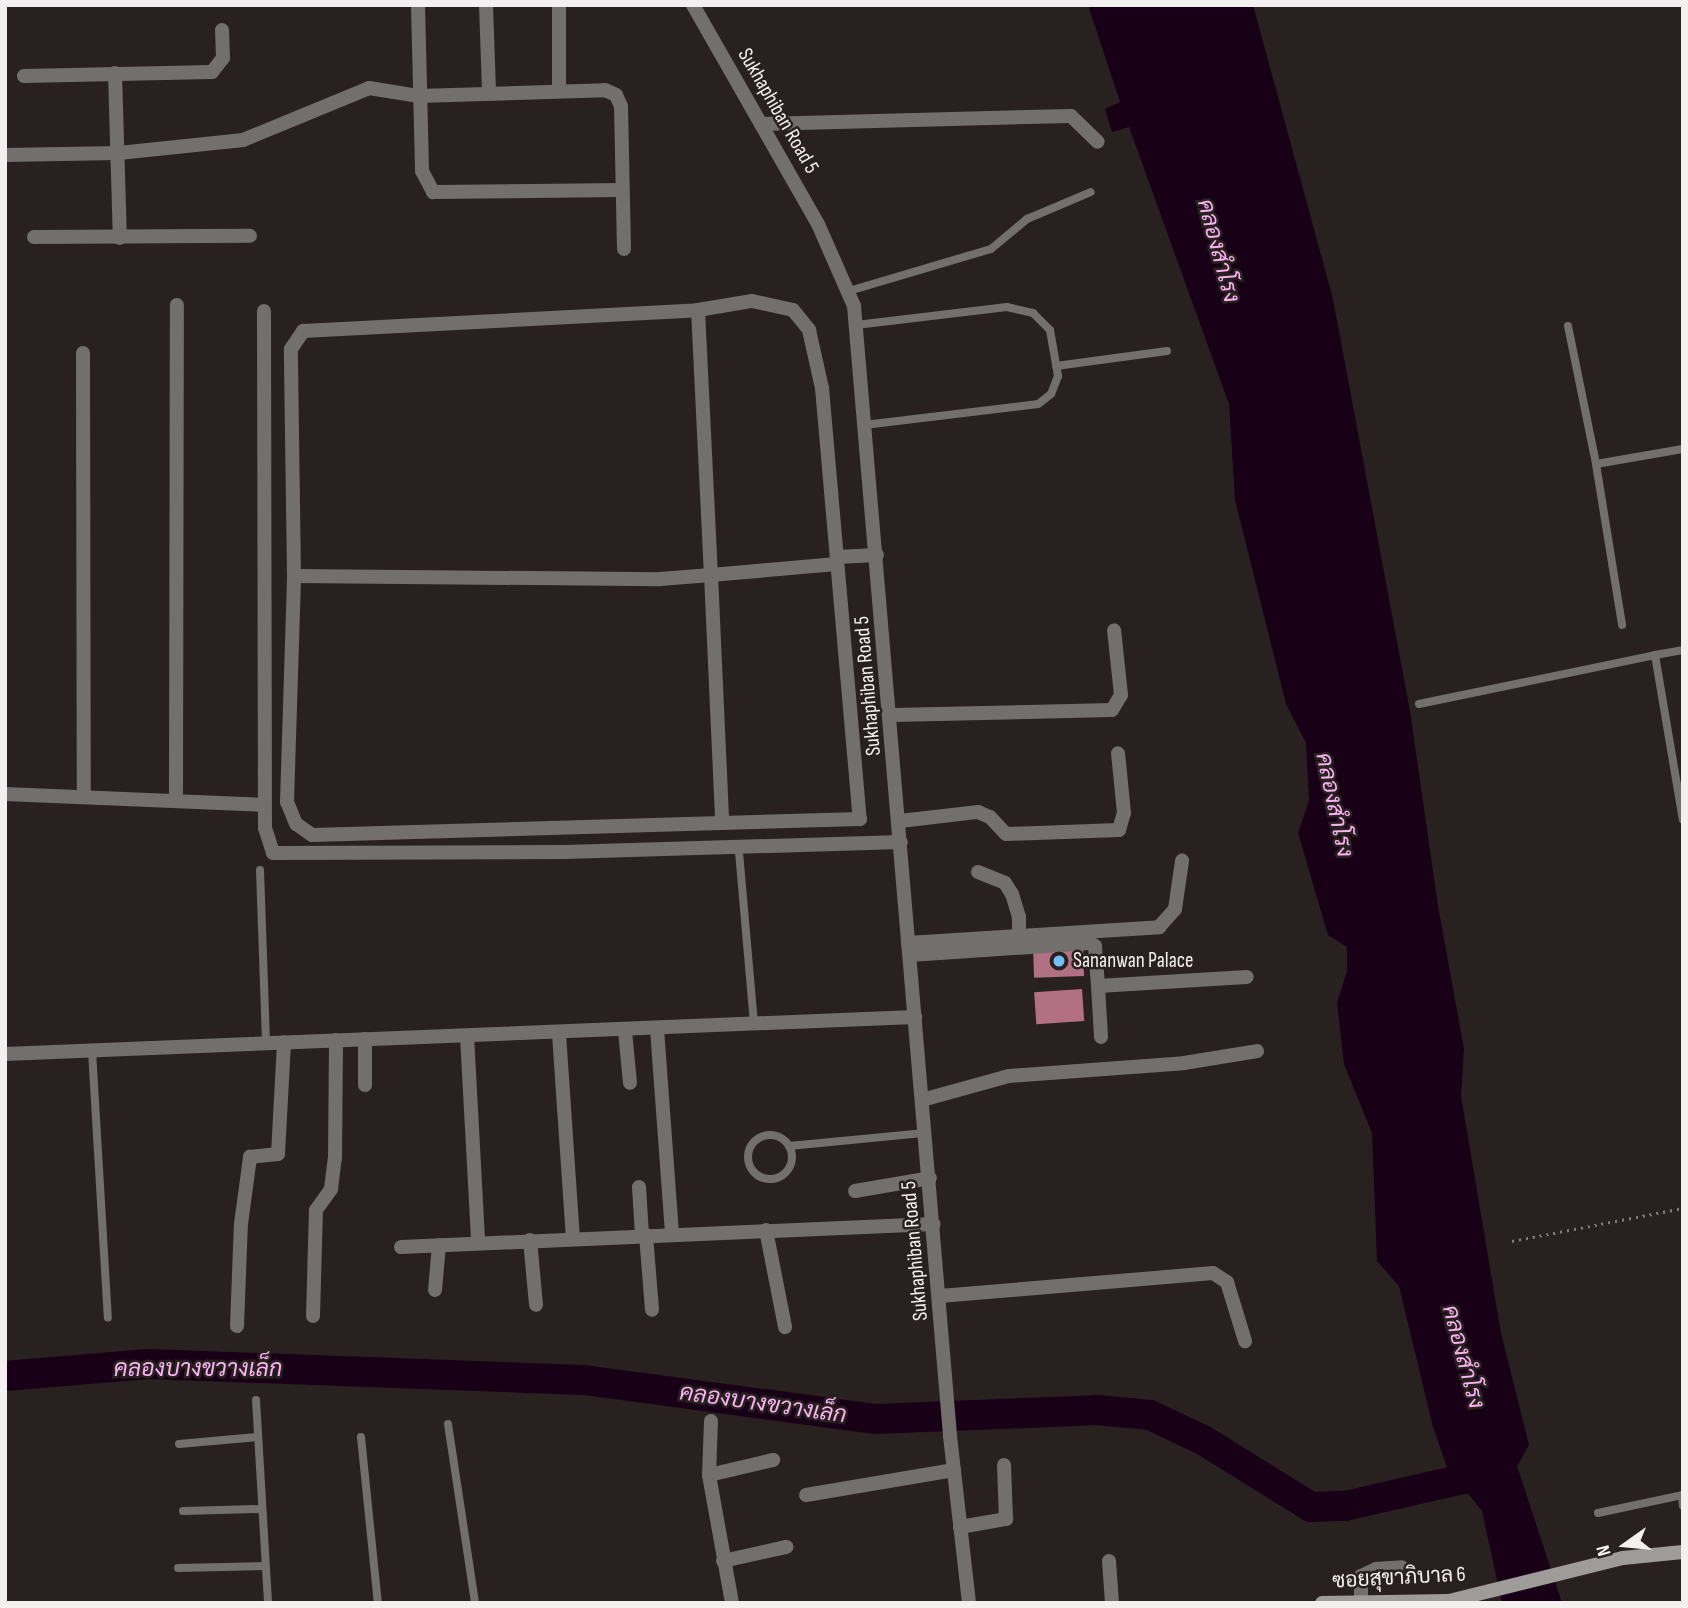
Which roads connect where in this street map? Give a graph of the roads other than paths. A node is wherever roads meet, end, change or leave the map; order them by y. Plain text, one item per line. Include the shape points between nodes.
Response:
1 (418, 5) edge
2 (486, 5) edge
3 (558, 5) edge
4 (693, 5) edge
5 (222, 30) dead end
6 (115, 73) junction
7 (24, 76) dead end
8 (559, 91) junction
9 (489, 93) junction
10 (419, 96) junction
11 (761, 124) junction
12 (1098, 142) dead end
13 (119, 153) junction
14 (5, 155) edge
15 (621, 190) junction
16 (1091, 192) dead end
17 (250, 236) dead end
18 (34, 237) dead end
19 (120, 238) junction
20 (624, 249) dead end
21 (849, 291) junction
22 (177, 305) dead end
23 (698, 310) junction
24 (264, 311) dead end
25 (856, 326) junction
26 (1568, 326) dead end
27 (1167, 351) dead end
28 (83, 354) dead end
29 (1056, 366) junction
30 (864, 425) junction
31 (1683, 449) edge
32 (1596, 464) junction
33 (877, 555) junction
34 (837, 561) junction
35 (711, 575) junction
36 (294, 576) junction
37 (1622, 625) dead end
38 (1114, 630) dead end
39 (1683, 650) edge
40 (1655, 655) junction
41 (1419, 704) dead end
42 (892, 715) junction
43 (1118, 752) dead end
44 (5, 794) edge
45 (83, 796) junction
46 (176, 801) junction
47 (265, 805) junction
48 (722, 820) junction
49 (1683, 820) edge
50 (900, 821) junction
51 (901, 842) junction
52 (739, 852) dead end
53 (1182, 861) dead end
54 (260, 870) dead end
55 (978, 872) dead end
56 (1019, 937) junction
57 (909, 949) junction
58 (1247, 977) dead end
59 (1098, 986) junction
60 (915, 1017) junction
61 (754, 1023) junction
62 (657, 1029) junction
63 (625, 1031) junction
64 (559, 1034) junction
65 (467, 1036) junction
66 (1101, 1037) dead end
67 (336, 1040) junction
68 (365, 1040) junction
69 (284, 1042) junction
70 (266, 1043) junction
71 (92, 1051) junction
72 (1256, 1051) dead end
73 (5, 1054) edge
74 (630, 1083) dead end
75 (365, 1086) dead end
76 (922, 1100) junction
77 (925, 1133) junction
78 (789, 1146) junction
79 (930, 1178) junction
80 (639, 1187) dead end
81 (855, 1191) dead end
82 (934, 1224) junction
83 (766, 1230) junction
84 (673, 1233) junction
85 (644, 1235) junction
86 (573, 1238) junction
87 (530, 1240) junction
88 (478, 1242) junction
89 (439, 1245) junction
90 (401, 1247) dead end
91 (435, 1290) dead end
92 (940, 1296) junction
93 (536, 1305) dead end
94 (652, 1310) dead end
95 (313, 1316) dead end
96 (108, 1318) dead end
97 (237, 1326) dead end
98 (785, 1327) dead end
99 (1245, 1341) dead end
100 (256, 1401) dead end
101 (711, 1420) dead end
102 (447, 1424) dead end
103 (257, 1437) junction
104 (361, 1437) dead end
105 (179, 1444) dead end
106 (774, 1460) dead end
107 (1003, 1465) dead end
108 (954, 1470) junction
109 (709, 1475) junction
110 (806, 1495) dead end
111 (1682, 1495) edge
112 (1683, 1506) edge
113 (262, 1508) junction
114 (183, 1511) dead end
115 (1598, 1513) dead end
116 (960, 1527) junction
117 (786, 1547) dead end
118 (1683, 1552) edge
119 (723, 1561) junction
120 (1109, 1561) dead end
121 (265, 1566) junction
122 (1402, 1567) dead end
123 (178, 1568) dead end
124 (1361, 1602) edge
125 (268, 1603) edge
126 (377, 1603) edge
127 (475, 1603) edge
128 (732, 1603) edge
129 (969, 1603) edge
130 (1112, 1603) edge
131 (1322, 1603) edge

1 - 10 street
2 - 9 street
3 - 8 street
4 - 11 street, Sukhaphiban Road 5
5 - 6 street via 223,58 212,72
6 - 7 street
6 - 13 street
8 - 9 street
8 - 15 street via 605,90 616,95 621,106
9 - 10 street
10 - 13 street via 369,88 243,140
10 - 15 street via 422,171 433,192
11 - 12 street via 1071,116
11 - 21 street, Sukhaphiban Road 5 via 818,224
13 - 14 street
13 - 19 street
15 - 20 street
16 - 21 lane via 1027,219 991,248
17 - 19 street
18 - 19 street
21 - 25 street, Sukhaphiban Road 5
22 - 46 street
23 - 34 street via 752,301 793,310 809,330 821,388
23 - 35 street
23 - 36 street via 303,331 291,349
24 - 47 street
25 - 29 lane via 1007,307 1043,320 1050,330
25 - 30 street, Sukhaphiban Road 5
26 - 32 lane
27 - 29 lane
28 - 45 street
29 - 30 lane via 1051,394 1038,404
30 - 33 street, Sukhaphiban Road 5
31 - 32 lane
32 - 37 lane
33 - 34 street
33 - 42 street, Sukhaphiban Road 5
34 - 35 street
34 - 48 street via 860,819
35 - 36 street via 660,579
35 - 48 street
36 - 48 street via 287,802 296,824 312,835
38 - 42 street via 1121,695 1112,710
39 - 40 lane
40 - 41 lane
40 - 49 lane
42 - 50 street, Sukhaphiban Road 5
43 - 50 street via 1124,813 1119,830 1006,834 985,813 978,812
44 - 45 street
45 - 46 street
46 - 47 street
47 - 51 street via 269,848 278,855
50 - 51 street, Sukhaphiban Road 5
51 - 57 street, Sukhaphiban Road 5
52 - 61 lane
53 - 56 street via 1179,896 1165,925
54 - 70 lane
55 - 56 street via 1005,883 1017,905
56 - 57 street
57 - 59 street via 1094,943
57 - 60 street, Sukhaphiban Road 5
58 - 59 street
59 - 66 street
60 - 61 street
60 - 76 street, Sukhaphiban Road 5
61 - 62 street
62 - 63 street
62 - 84 street
63 - 64 street
63 - 74 street
64 - 65 street
64 - 86 street
65 - 68 street
65 - 88 street
67 - 68 street
67 - 69 street
67 - 95 street via 335,1158 331,1189 316,1210
68 - 75 street
69 - 70 street
69 - 97 street via 278,1154 250,1157 241,1223
70 - 71 street
71 - 73 street
71 - 96 lane
72 - 76 street via 1184,1063 1009,1076
76 - 77 street, Sukhaphiban Road 5
77 - 78 lane
77 - 79 street, Sukhaphiban Road 5
78 - 78 lane via 782,1138 763,1136 749,1149 751,1169 758,1176 777,1179 791,1165
79 - 81 street
79 - 82 street, Sukhaphiban Road 5
80 - 85 street
82 - 83 street
82 - 92 street, Sukhaphiban Road 5
83 - 84 street
83 - 98 street
84 - 85 street
85 - 86 street
85 - 94 street
86 - 87 street
87 - 88 street
87 - 93 street
88 - 89 street
89 - 90 street
89 - 91 street
92 - 99 street via 1213,1273 1227,1282
92 - 108 street, Sukhaphiban Road 5
100 - 103 lane
101 - 109 street
102 - 127 lane
103 - 105 lane
103 - 113 lane
104 - 126 lane
106 - 109 street
107 - 116 street via 1006,1519
108 - 110 street
108 - 116 street, Sukhaphiban Road 5
109 - 119 street
111 - 112 lane
111 - 115 lane
113 - 114 lane
113 - 121 lane
116 - 129 street, Sukhaphiban Road 5
117 - 119 street
118 - 124 street, ซอยสุขาภิบาล 6 via 1623,1558 1466,1598
119 - 128 street
120 - 130 street
121 - 123 lane
121 - 125 lane
122 - 124 street via 1376,1569 1362,1576
124 - 131 street, ซอยสุขาภิบาล 6

